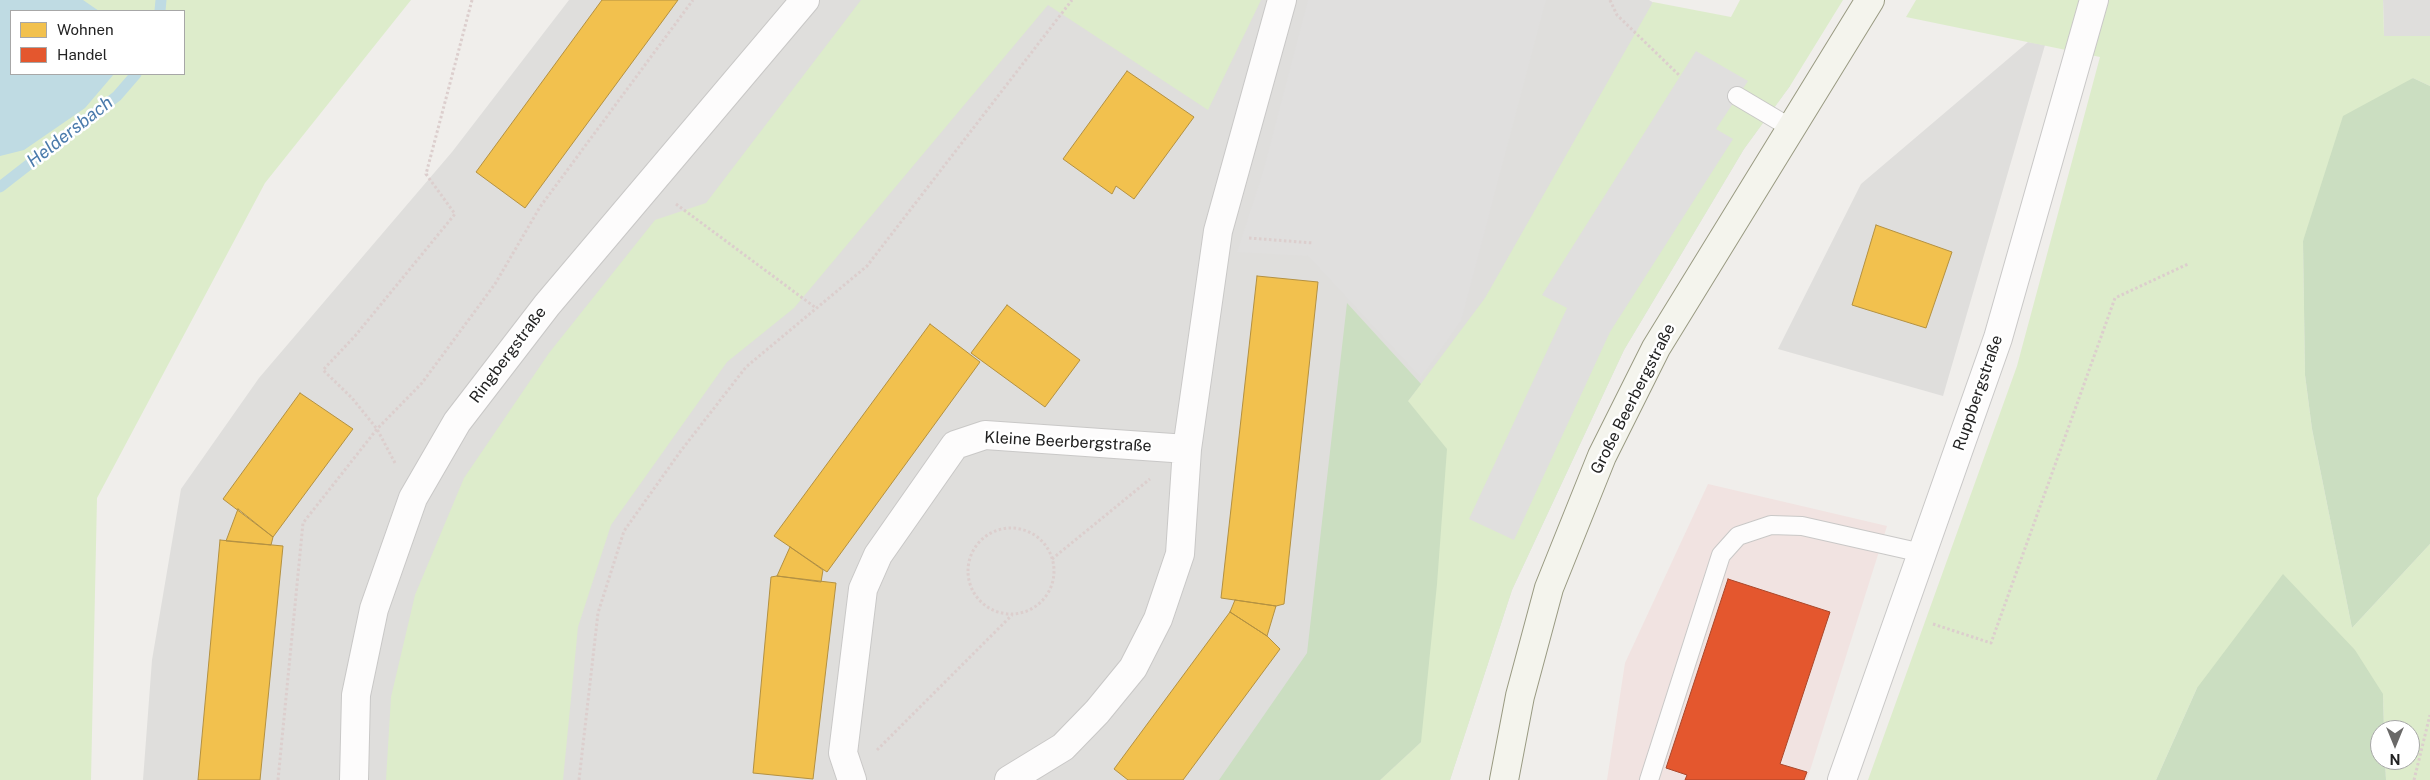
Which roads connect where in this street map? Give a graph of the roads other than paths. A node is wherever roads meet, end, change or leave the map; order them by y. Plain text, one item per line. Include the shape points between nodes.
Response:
1 (805, 0) edge
2 (1282, 0) edge
3 (1870, 0) edge
4 (2094, 0) edge
5 (1738, 96) dead end
6 (1791, 128) junction
7 (1187, 448) junction
8 (1922, 554) junction
9 (851, 779) edge
10 (354, 780) edge
11 (1009, 780) edge
12 (1504, 780) edge
13 (1649, 780) edge
14 (1842, 780) edge

1 - 10 street, Ringbergstraße via 547,304 457,422 413,498 374,609 358,686
2 - 7 street via 1218,231
3 - 6 street, Große Beerbergstraße
4 - 8 street, Ruppbergstraße via 1998,338
5 - 6 lane
6 - 12 street, Große Beerbergstraße via 1656,348 1602,456 1549,588 1520,696
7 - 9 street, Kleine Beerbergstraße via 985,435 955,445 878,555 863,589 843,753
7 - 11 street via 1180,554 1158,619 1133,668 1063,747
8 - 13 lane via 1802,526 1771,525 1738,536 1721,555
8 - 14 street, Ruppbergstraße

